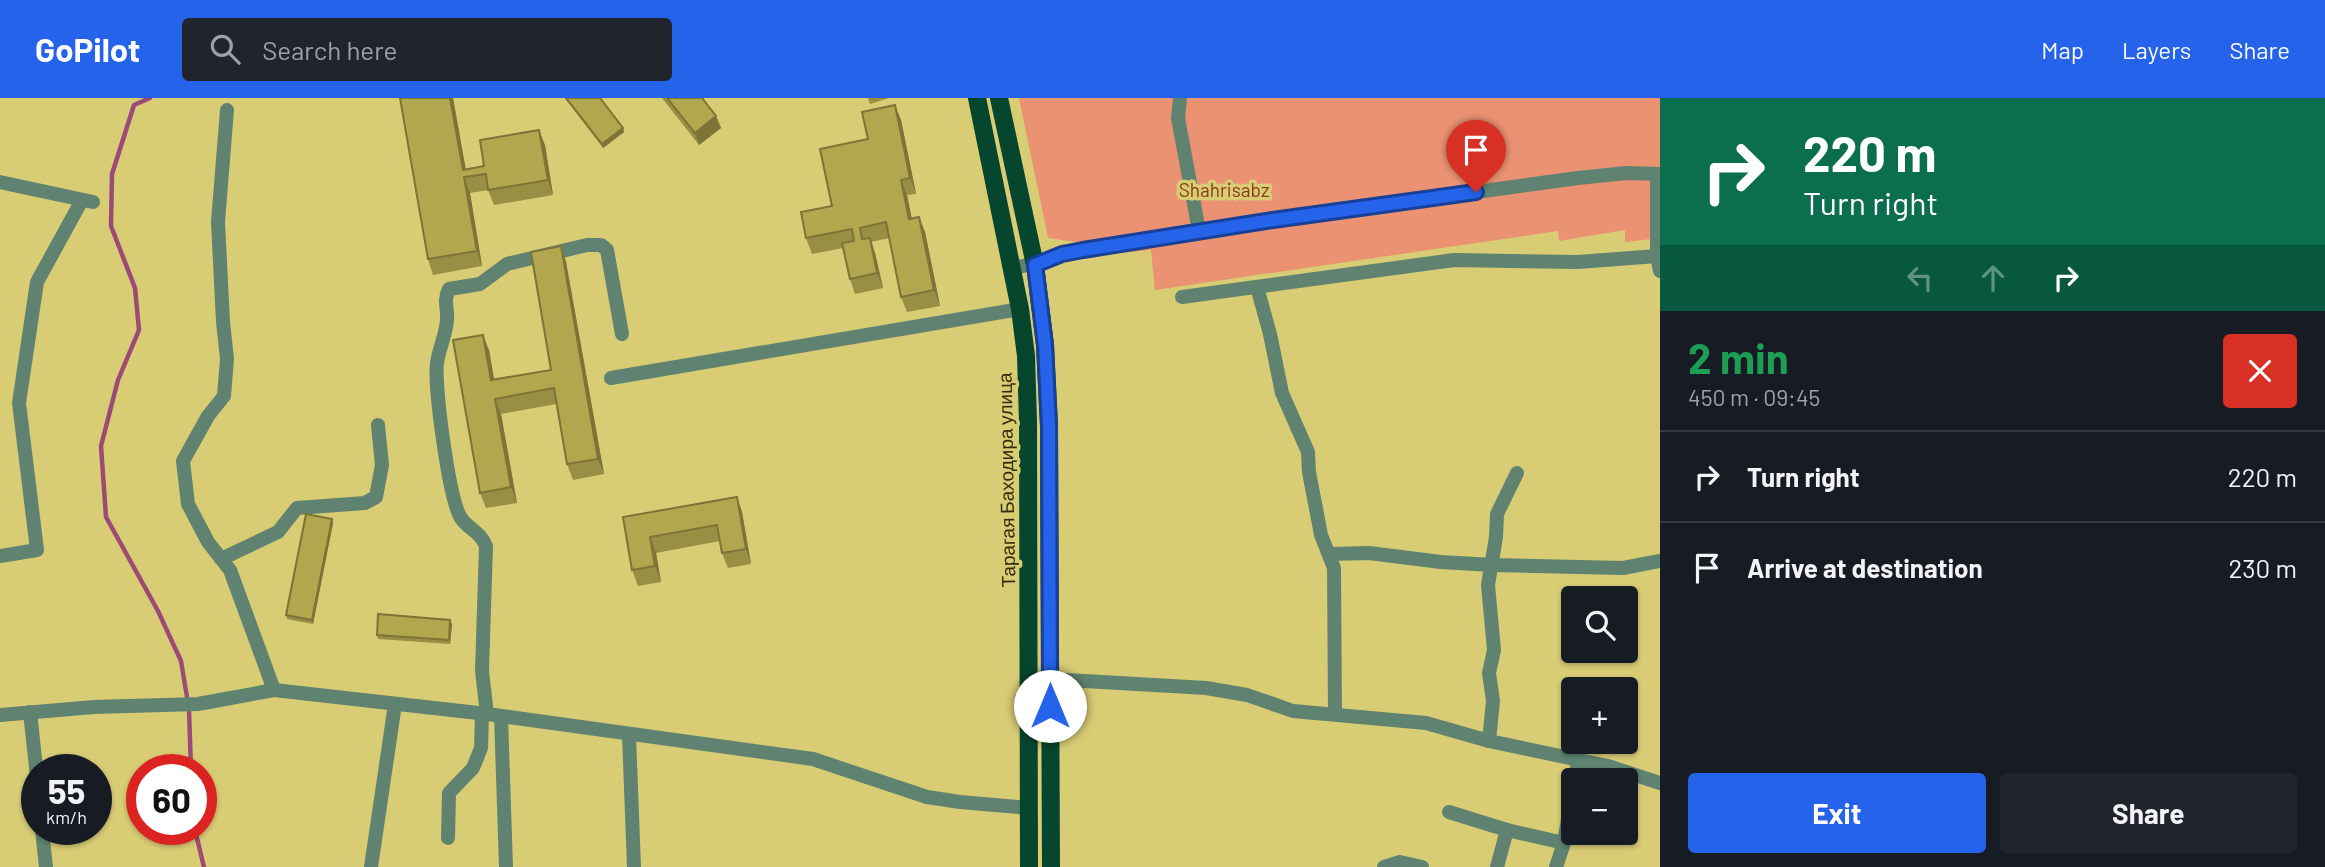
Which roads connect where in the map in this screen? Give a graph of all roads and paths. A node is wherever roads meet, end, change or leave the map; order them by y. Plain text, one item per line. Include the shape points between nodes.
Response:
1 (977, 98) edge
2 (999, 98) edge
3 (1180, 98) edge
4 (227, 110) dead end
5 (1659, 174) edge
6 (0, 182) edge
7 (1199, 231) junction
8 (1657, 256) junction
9 (1035, 265) junction
10 (1013, 268) junction
11 (1660, 271) edge
12 (1257, 287) junction
13 (1182, 297) dead end
14 (1020, 309) junction
15 (622, 334) dead end
16 (611, 378) dead end
17 (378, 425) dead end
18 (1517, 473) dead end
19 (1330, 554) junction
20 (0, 556) edge
21 (221, 559) junction
22 (1660, 561) edge
23 (1492, 565) junction
24 (1050, 679) junction
25 (274, 690) junction
26 (395, 704) junction
27 (30, 712) junction
28 (1335, 714) junction
29 (0, 715) edge
30 (490, 715) junction
31 (629, 735) junction
32 (1489, 741) junction
33 (35, 754) edge
34 (1578, 760) junction
35 (1577, 768) edge
36 (1660, 783) edge
37 (1029, 808) junction
38 (1449, 812) dead end
39 (1507, 830) junction
40 (447, 838) dead end
41 (1561, 842) edge
42 (44, 845) edge
43 (1563, 845) edge
44 (46, 867) edge
45 (371, 867) edge
46 (506, 867) edge
47 (634, 867) edge
48 (1029, 867) edge
49 (1051, 867) edge
50 (1384, 867) edge
51 (1422, 867) edge
52 (1497, 867) edge
53 (1556, 867) edge

1 - 10 main road, Тарагая Баходира улица
2 - 9 main road
3 - 7 street via 1178,118
4 - 21 street via 218,222 227,359 224,396 183,461 188,504
5 - 7 street via 1578,178
5 - 8 street
6 - 20 street via 88,201 37,282 19,403 37,550
7 - 9 street via 1062,254
8 - 11 street
8 - 12 street via 1578,262 1454,260
9 - 10 street
9 - 24 main road via 1049,426
10 - 14 main road, Тарагая Баходира улица
12 - 13 street
12 - 19 street via 1282,393 1308,453 1321,536
14 - 16 street
14 - 37 main road, Тарагая Баходира улица via 1028,422
15 - 30 street via 607,250 601,245 507,264 480,284 449,289 445,298 448,319 437,363 437,395 461,518 481,534 486,546 482,671
17 - 21 street via 382,465 376,497 365,503 297,509 278,532
18 - 23 street via 1497,514
19 - 23 street via 1369,553
19 - 28 street via 1334,568
21 - 25 street via 230,570
22 - 23 street via 1623,568
23 - 32 street via 1488,585 1494,650 1489,673 1493,701
24 - 28 street via 1206,688 1247,695 1293,711
24 - 49 main road
25 - 26 street
25 - 27 street via 190,705
26 - 30 street
26 - 45 street
27 - 29 street
27 - 33 street
28 - 32 street via 1426,723
30 - 31 street
30 - 40 street via 473,768 449,793
30 - 46 street
31 - 37 street via 813,759 927,797
31 - 47 street
32 - 34 street
34 - 35 street
34 - 36 street
37 - 48 main road, Тарагая Баходира улица
38 - 39 street
39 - 41 street
39 - 52 street
42 - 44 street
43 - 53 street
50 - 51 street via 1400,862

